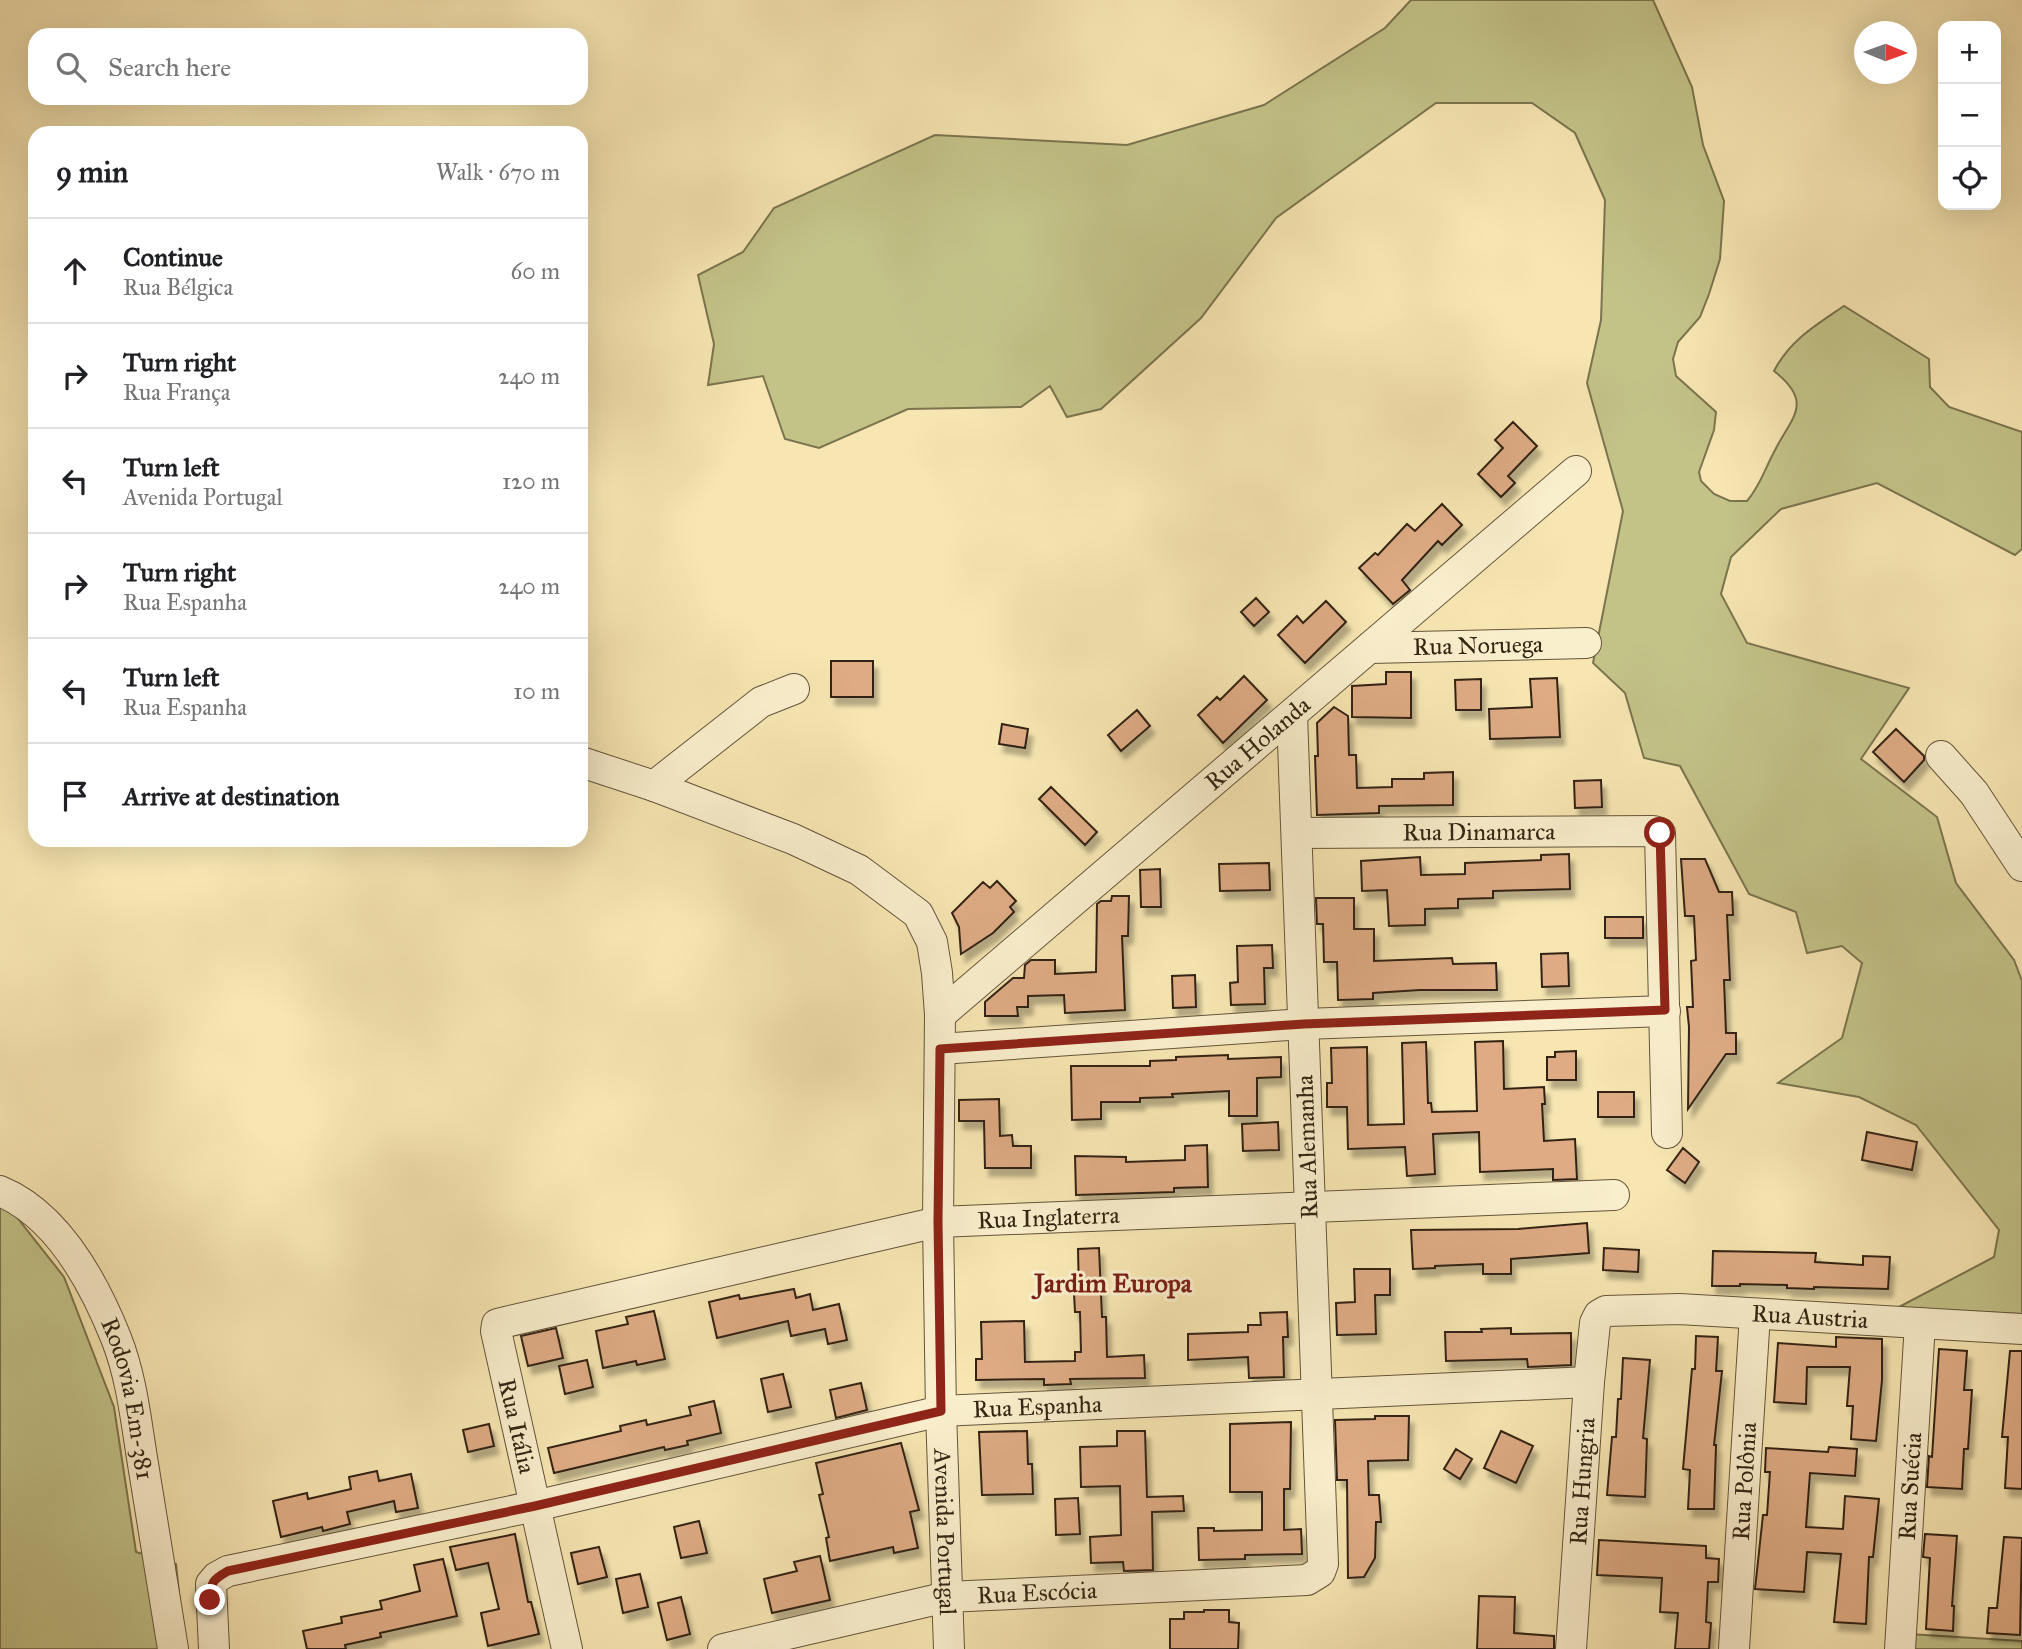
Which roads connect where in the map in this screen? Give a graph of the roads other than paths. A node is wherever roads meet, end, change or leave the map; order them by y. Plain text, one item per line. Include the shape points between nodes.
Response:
1 (1576, 471) dead end
2 (1586, 643) dead end
3 (1370, 648) junction
4 (794, 689) dead end
5 (1292, 715) junction
6 (1941, 756) dead end
7 (588, 764) edge
8 (654, 786) junction
9 (1297, 833) junction
10 (2022, 866) edge
11 (1665, 1010) junction
12 (940, 1016) junction
13 (1304, 1024) junction
14 (940, 1049) junction
15 (1667, 1133) dead end
16 (0, 1191) edge
17 (1614, 1195) dead end
18 (1309, 1208) junction
19 (938, 1222) junction
20 (1755, 1314) junction
21 (1598, 1315) joint
22 (1920, 1323) junction
23 (495, 1327) joint
24 (2022, 1329) edge
25 (1589, 1381) junction
26 (1315, 1394) junction
27 (941, 1411) junction
28 (535, 1506) junction
29 (1315, 1576) joint
30 (947, 1597) junction
31 (173, 1649) edge
32 (214, 1649) edge
33 (567, 1649) edge
34 (723, 1649) edge
35 (949, 1649) edge
36 (1571, 1649) edge
37 (1734, 1649) edge
38 (1900, 1649) edge

1 - 3 street, Rua Holanda
2 - 3 street, Rua Noruega
3 - 5 street, Rua Holanda
4 - 8 street via 761,702
5 - 9 street, Rua Alemanha
5 - 12 street, Rua Holanda
6 - 10 street via 1973,793
7 - 8 street
8 - 12 street, Avenida Portugal via 793,839 859,870 918,915 932,943
9 - 11 street, Rua Dinamarca via 1660,833
9 - 13 street, Rua Alemanha
11 - 13 street
11 - 15 street
12 - 14 street, Avenida Portugal
13 - 14 street
13 - 18 street, Rua Alemanha
14 - 19 street, Avenida Portugal
16 - 31 street, Rodovia Em-381 via 19,1198 82,1267 117,1340 132,1399
17 - 18 street, Rua Inglaterra
18 - 19 street, Rua Inglaterra
18 - 26 street, Rua Alemanha
19 - 23 street, Rua Inglaterra
19 - 27 street, Avenida Portugal
20 - 21 street, Rua Austria via 1618,1309
20 - 22 street, Rua Austria
20 - 37 street, Rua Polônia
21 - 25 street, Rua Hungria
22 - 24 street, Rua Austria
22 - 38 street, Rua Suécia
23 - 28 street, Rua Itália
25 - 26 street, Rua Espanha
25 - 36 street, Rua Hungria
26 - 27 street, Rua Espanha
26 - 29 street, Rua Alemanha via 1323,1564
27 - 28 street, Rua Espanha
27 - 30 street, Avenida Portugal
28 - 32 street, Rua Espanha via 228,1571 211,1584
28 - 33 street, Rua Itália
29 - 30 street, Rua Escócia via 1307,1580
30 - 34 street, Rua Escócia
30 - 35 street, Avenida Portugal

